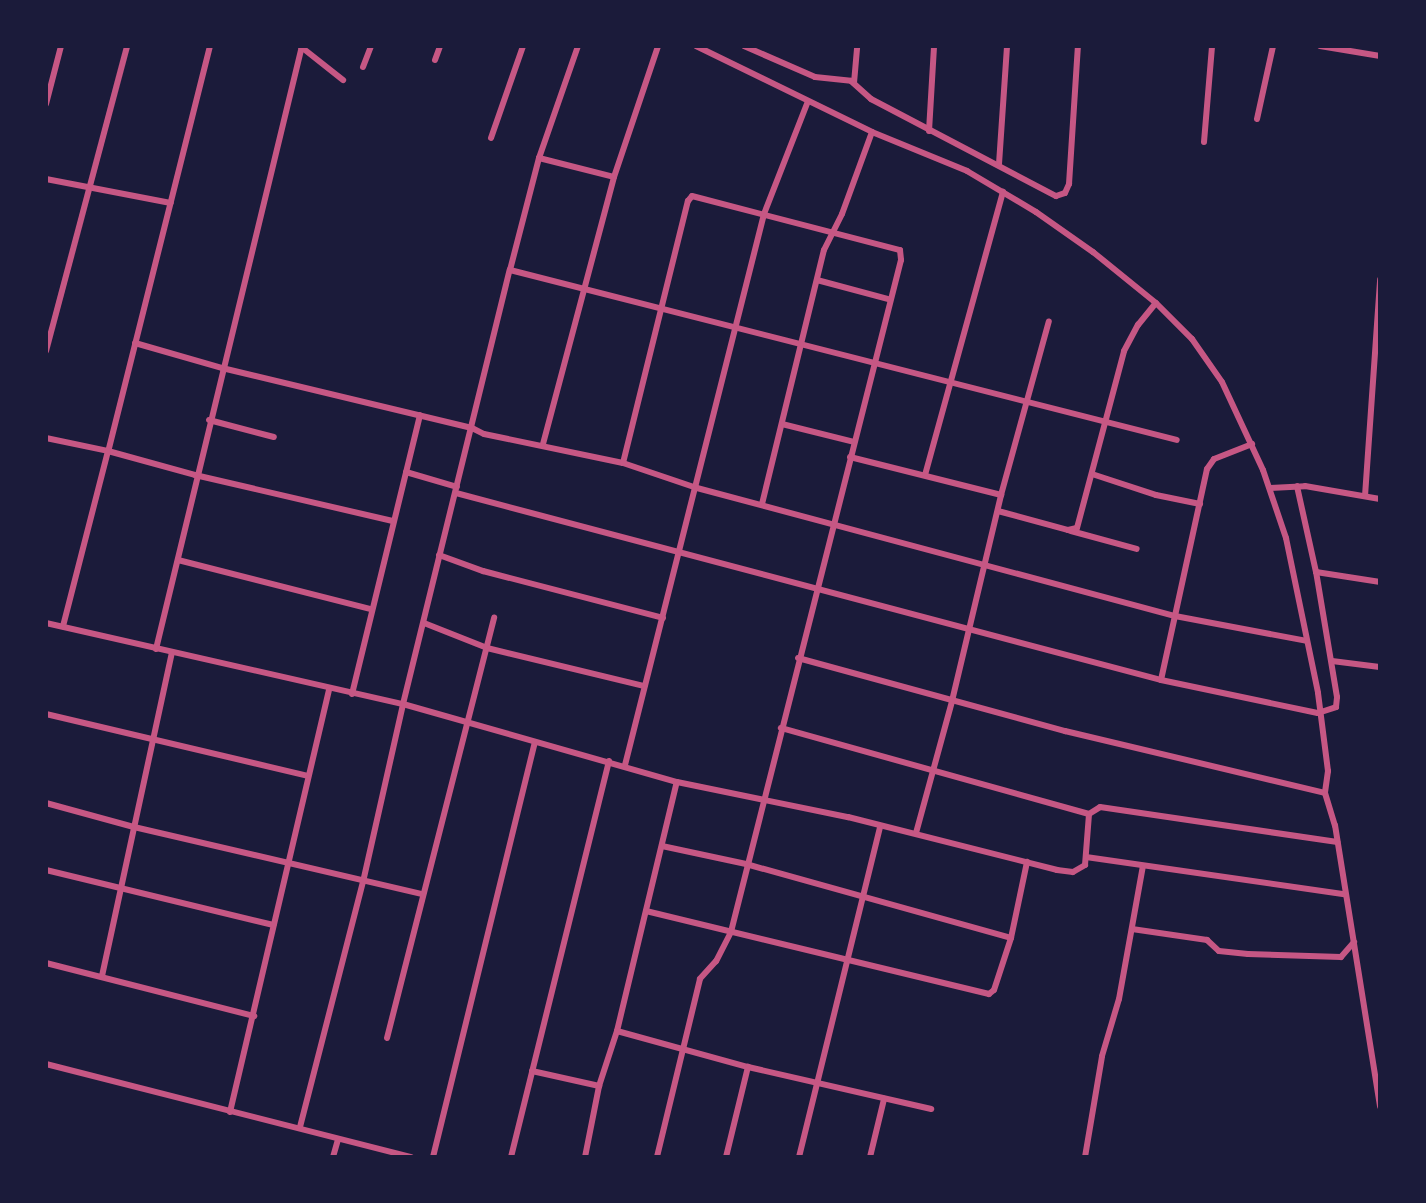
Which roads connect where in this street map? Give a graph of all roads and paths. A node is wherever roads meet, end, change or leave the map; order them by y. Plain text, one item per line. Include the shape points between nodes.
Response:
1 (61, 46) edge
2 (127, 46) edge
3 (210, 46) edge
4 (301, 46) edge
5 (371, 46) edge
6 (440, 46) edge
7 (523, 46) edge
8 (578, 46) edge
9 (658, 46) edge
10 (696, 46) edge
11 (745, 46) edge
12 (857, 46) edge
13 (934, 46) edge
14 (1007, 46) edge
15 (1078, 46) edge
16 (1212, 46) edge
17 (1273, 46) edge
18 (1320, 46) edge
19 (1380, 56) edge
20 (435, 60) dead end
21 (363, 67) dead end
22 (343, 80) dead end
23 (854, 83) junction
24 (47, 94) edge
25 (808, 101) junction
26 (46, 104) edge
27 (1257, 119) dead end
28 (929, 131) junction
29 (872, 132) junction
30 (491, 138) dead end
31 (1204, 142) dead end
32 (539, 158) junction
33 (999, 164) junction
34 (614, 177) junction
35 (46, 179) edge
36 (89, 190) junction
37 (1003, 192) junction
38 (171, 203) junction
39 (764, 214) junction
40 (832, 232) junction
41 (510, 270) junction
42 (817, 280) junction
43 (1380, 280) edge
44 (586, 291) junction
45 (1379, 294) edge
46 (888, 299) junction
47 (1156, 303) junction
48 (661, 310) junction
49 (1049, 321) dead end
50 (736, 328) junction
51 (135, 343) junction
52 (801, 346) junction
53 (46, 351) edge
54 (1378, 358) edge
55 (872, 364) junction
56 (222, 368) junction
57 (949, 383) junction
58 (1028, 403) junction
59 (420, 415) junction
60 (209, 420) junction
61 (1376, 421) edge
62 (1104, 423) junction
63 (782, 424) junction
64 (472, 428) junction
65 (274, 437) dead end
66 (46, 438) edge
67 (1177, 440) dead end
68 (854, 442) junction
69 (543, 444) junction
70 (1252, 444) junction
71 (108, 451) junction
72 (850, 457) junction
73 (623, 463) junction
74 (406, 472) junction
75 (1092, 474) junction
76 (195, 475) junction
77 (925, 475) junction
78 (1297, 486) junction
79 (697, 488) junction
80 (1273, 488) junction
81 (456, 490) junction
82 (1001, 495) junction
83 (1365, 496) junction
84 (1380, 499) edge
85 (762, 504) junction
86 (1200, 504) junction
87 (998, 511) junction
88 (393, 521) junction
89 (832, 523) junction
90 (1071, 531) junction
91 (1137, 549) dead end
92 (681, 553) junction
93 (439, 555) junction
94 (178, 560) junction
95 (985, 563) junction
96 (1316, 572) junction
97 (1380, 582) edge
98 (816, 587) junction
99 (370, 609) junction
100 (1175, 616) junction
101 (494, 617) dead end
102 (663, 618) junction
103 (46, 623) edge
104 (424, 623) junction
105 (63, 626) junction
106 (969, 630) junction
107 (1307, 641) junction
108 (487, 648) junction
109 (156, 649) junction
110 (172, 652) junction
111 (798, 658) junction
112 (1332, 661) junction
113 (1380, 667) edge
114 (1161, 680) junction
115 (644, 686) junction
116 (329, 689) junction
117 (352, 694) junction
118 (952, 701) junction
119 (403, 704) junction
120 (1326, 711) junction
121 (46, 714) edge
122 (465, 722) junction
123 (781, 728) junction
124 (153, 740) junction
125 (535, 742) junction
126 (609, 761) junction
127 (625, 765) junction
128 (932, 772) junction
129 (308, 776) junction
130 (677, 782) junction
131 (1325, 793) junction
132 (766, 799) junction
133 (46, 803) edge
134 (1089, 814) junction
135 (880, 826) junction
136 (134, 827) junction
137 (916, 833) junction
138 (1337, 842) junction
139 (662, 846) junction
140 (1086, 857) junction
141 (287, 861) junction
142 (1027, 862) junction
143 (746, 864) junction
144 (1143, 866) junction
145 (46, 870) edge
146 (363, 882) junction
147 (122, 888) junction
148 (422, 894) junction
149 (1344, 894) junction
150 (861, 895) junction
151 (646, 911) junction
152 (273, 925) junction
153 (1132, 929) junction
154 (731, 932) junction
155 (1011, 938) junction
156 (1354, 942) junction
157 (847, 961) junction
158 (46, 963) edge
159 (102, 976) junction
160 (254, 1016) junction
161 (617, 1031) junction
162 (387, 1038) dead end
163 (681, 1048) junction
164 (46, 1064) edge
165 (748, 1067) junction
166 (532, 1071) junction
167 (818, 1083) junction
168 (599, 1086) junction
169 (884, 1099) junction
170 (1380, 1106) edge
171 (931, 1109) dead end
172 (230, 1112) junction
173 (300, 1127) junction
174 (338, 1140) junction
175 (333, 1157) edge
176 (411, 1157) edge
177 (433, 1157) edge
178 (511, 1157) edge
179 (585, 1157) edge
180 (657, 1157) edge
181 (726, 1157) edge
182 (799, 1157) edge
183 (870, 1157) edge
184 (1085, 1157) edge

1 - 24 street
2 - 36 street
3 - 38 street
4 - 22 street
4 - 56 street
5 - 21 street
6 - 20 street
7 - 30 street
8 - 32 street
9 - 34 street
10 - 25 street
11 - 23 street via 815,77
12 - 23 street
13 - 28 street
14 - 33 street
15 - 33 street via 1065,193 1050,194
16 - 31 street
17 - 27 street
18 - 19 street
23 - 28 street via 871,99
24 - 26 street
25 - 29 street
25 - 39 street
28 - 33 street
29 - 37 street via 967,171
29 - 40 street
32 - 34 street
32 - 41 street
34 - 44 street
35 - 36 street
36 - 38 street
36 - 53 street
37 - 47 street via 1093,252
37 - 57 street
38 - 51 street
39 - 40 street
39 - 48 street via 696,195 689,198
39 - 50 street
40 - 42 street
40 - 46 street via 900,250
41 - 44 street
41 - 64 street
42 - 46 street
42 - 52 street
43 - 45 street
44 - 48 street
44 - 69 street
45 - 54 street
46 - 55 street
47 - 62 street via 1128,341
47 - 70 street via 1192,339 1222,382
48 - 50 street
48 - 73 street
49 - 58 street
50 - 52 street
50 - 79 street
51 - 56 street
51 - 71 street
52 - 55 street
52 - 63 street
54 - 61 street
55 - 57 street
55 - 68 street
56 - 59 street
56 - 60 street
57 - 58 street
57 - 77 street
58 - 62 street
58 - 82 street
59 - 64 street
59 - 74 street
60 - 65 street
60 - 76 street
61 - 83 street
62 - 67 street
62 - 75 street
63 - 68 street
63 - 85 street
64 - 69 street
64 - 81 street
66 - 71 street
68 - 72 street
69 - 73 street
70 - 80 street
70 - 86 street via 1210,463
71 - 76 street
71 - 105 street
72 - 77 street
72 - 89 street
73 - 79 street
74 - 81 street
74 - 88 street
75 - 86 street
75 - 90 street via 1078,525
76 - 88 street
76 - 94 street
77 - 82 street
78 - 80 street
78 - 83 street
78 - 96 street
79 - 85 street
79 - 92 street
80 - 107 street
81 - 92 street
81 - 93 street
82 - 87 street
83 - 84 street
85 - 89 street
86 - 100 street
87 - 90 street
87 - 95 street
88 - 99 street
89 - 95 street
89 - 98 street
90 - 91 street
92 - 98 street
92 - 102 street
93 - 102 street
93 - 104 street
94 - 99 street
94 - 109 street
95 - 100 street
95 - 106 street
96 - 97 street
96 - 112 street
98 - 106 street
98 - 111 street
99 - 117 street
100 - 107 street
100 - 114 street
101 - 108 street
102 - 115 street
103 - 105 street
104 - 108 street
104 - 119 street
105 - 109 street
106 - 114 street
106 - 118 street
107 - 120 street
108 - 115 street
108 - 122 street
109 - 110 street
110 - 116 street
110 - 124 street
111 - 118 street
111 - 123 street
112 - 113 street
112 - 120 street via 1337,697
114 - 120 street
115 - 127 street
116 - 117 street
116 - 129 street
117 - 119 street
118 - 128 street
118 - 131 street
119 - 122 street
119 - 146 street
120 - 131 street
121 - 124 street
122 - 125 street
122 - 148 street
123 - 128 street
123 - 132 street
124 - 129 street
124 - 136 street
125 - 126 street
125 - 177 street
126 - 127 street
126 - 166 street
127 - 130 street
128 - 134 street
128 - 137 street
129 - 141 street
130 - 132 street
130 - 139 street
131 - 138 street
132 - 135 street
132 - 143 street
133 - 136 street
134 - 138 street via 1100,807
134 - 140 street
135 - 137 street
135 - 150 street
136 - 141 street
136 - 147 street
137 - 142 street
138 - 149 street
139 - 143 street
139 - 151 street
140 - 142 street via 1083,868 1073,872
140 - 144 street
141 - 146 street
141 - 152 street
142 - 155 street
143 - 150 street
143 - 154 street
144 - 149 street
144 - 153 street
145 - 147 street
146 - 148 street
146 - 173 street
147 - 152 street
147 - 159 street
148 - 162 street
149 - 156 street
150 - 155 street
150 - 157 street
151 - 154 street
151 - 161 street
152 - 160 street
153 - 156 street via 1207,940 1219,951 1248,954 1337,957
153 - 184 street
154 - 157 street
154 - 163 street via 701,976
155 - 157 street via 989,994
156 - 170 street
157 - 167 street
158 - 159 street
159 - 160 street
160 - 172 street
161 - 163 street
161 - 168 street
163 - 165 street
163 - 180 street
164 - 172 street
165 - 167 street
165 - 181 street
166 - 168 street
166 - 178 street
167 - 169 street
167 - 182 street
168 - 179 street
169 - 171 street
169 - 183 street
172 - 173 street
173 - 174 street
174 - 175 street
174 - 176 street

